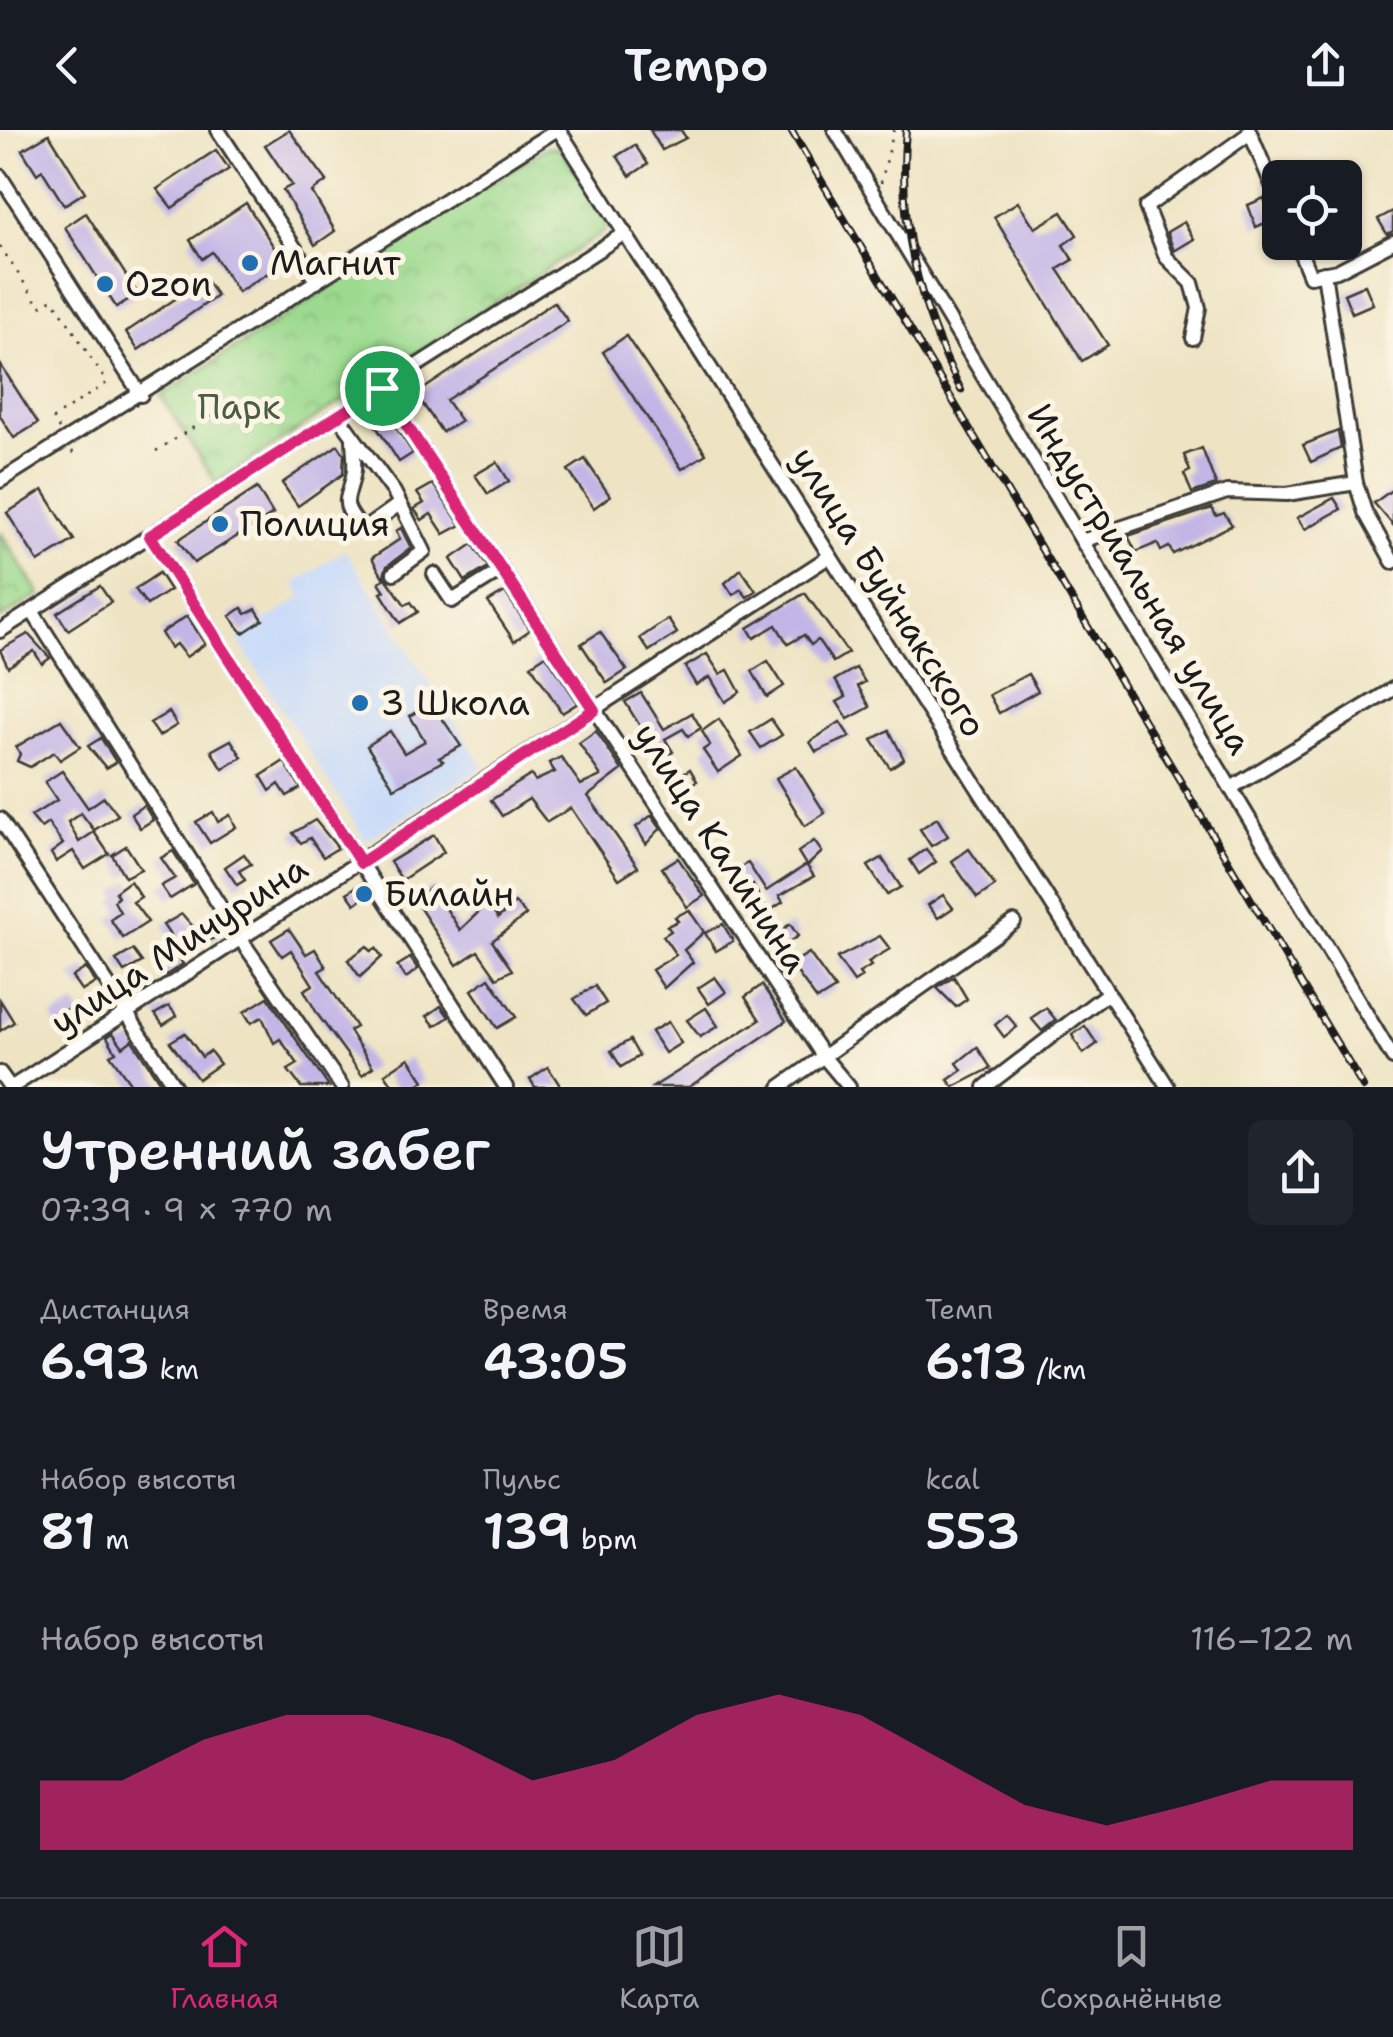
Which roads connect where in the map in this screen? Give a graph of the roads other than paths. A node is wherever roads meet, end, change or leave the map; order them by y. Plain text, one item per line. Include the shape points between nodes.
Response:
1 (218, 130) edge
2 (557, 130) edge
3 (835, 130) edge
4 (1250, 131) edge
5 (1262, 160) edge
6 (0, 176) edge
7 (624, 233) junction
8 (1393, 242) edge
9 (1303, 260) edge
10 (1324, 274) junction
11 (317, 282) junction
12 (1193, 338) dead end
13 (382, 388) junction
14 (141, 394) junction
15 (338, 416) junction
16 (353, 437) junction
17 (0, 482) edge
18 (1356, 483) junction
19 (398, 505) junction
20 (150, 536) junction
21 (1082, 541) junction
22 (830, 556) junction
23 (1393, 562) edge
24 (502, 570) junction
25 (394, 573) dead end
26 (434, 574) dead end
27 (32, 611) junction
28 (0, 631) edge
29 (1393, 690) edge
30 (594, 710) junction
31 (1231, 788) junction
32 (0, 819) edge
33 (361, 863) junction
34 (1014, 922) dead end
35 (242, 941) junction
36 (1108, 993) junction
37 (127, 1016) junction
38 (823, 1056) junction
39 (1393, 1058) edge
40 (0, 1072) edge
41 (11, 1087) edge
42 (175, 1087) edge
43 (342, 1087) edge
44 (506, 1087) edge
45 (780, 1087) edge
46 (849, 1087) edge
47 (985, 1087) edge
48 (1168, 1087) edge

1 - 11 street
2 - 7 street, улица Буйнакского
2 - 11 street
3 - 21 street, Индустриальная улица
4 - 5 street
4 - 12 street via 1146,207 1166,257 1192,283 1199,308
6 - 14 street
7 - 13 street
7 - 22 street, улица Буйнакского
8 - 10 street
9 - 10 street via 1310,276
10 - 18 street
11 - 14 street
13 - 15 street
13 - 24 street, улица Калинина
14 - 17 street
15 - 16 street
15 - 20 street
16 - 19 street
16 - 19 street via 346,508 363,530
18 - 21 street via 1287,494 1227,492
18 - 23 street via 1364,512
19 - 25 street via 424,551
20 - 27 street
20 - 33 street
21 - 31 street, Индустриальная улица
22 - 30 street, улица Мичурина
22 - 36 street, улица Буйнакского
24 - 26 street via 452,601
24 - 30 street, улица Калинина
27 - 28 street
27 - 35 street
29 - 31 street
30 - 33 street, улица Мичурина
30 - 38 street, улица Калинина
31 - 39 street, Индустриальная улица
32 - 37 street
33 - 35 street, улица Мичурина
33 - 44 street
34 - 38 street
35 - 37 street, улица Мичурина
35 - 43 street
36 - 47 street
36 - 48 street, улица Буйнакского
37 - 41 street, улица Мичурина
37 - 42 street
38 - 45 street
38 - 46 street, улица Калинина
40 - 41 street

